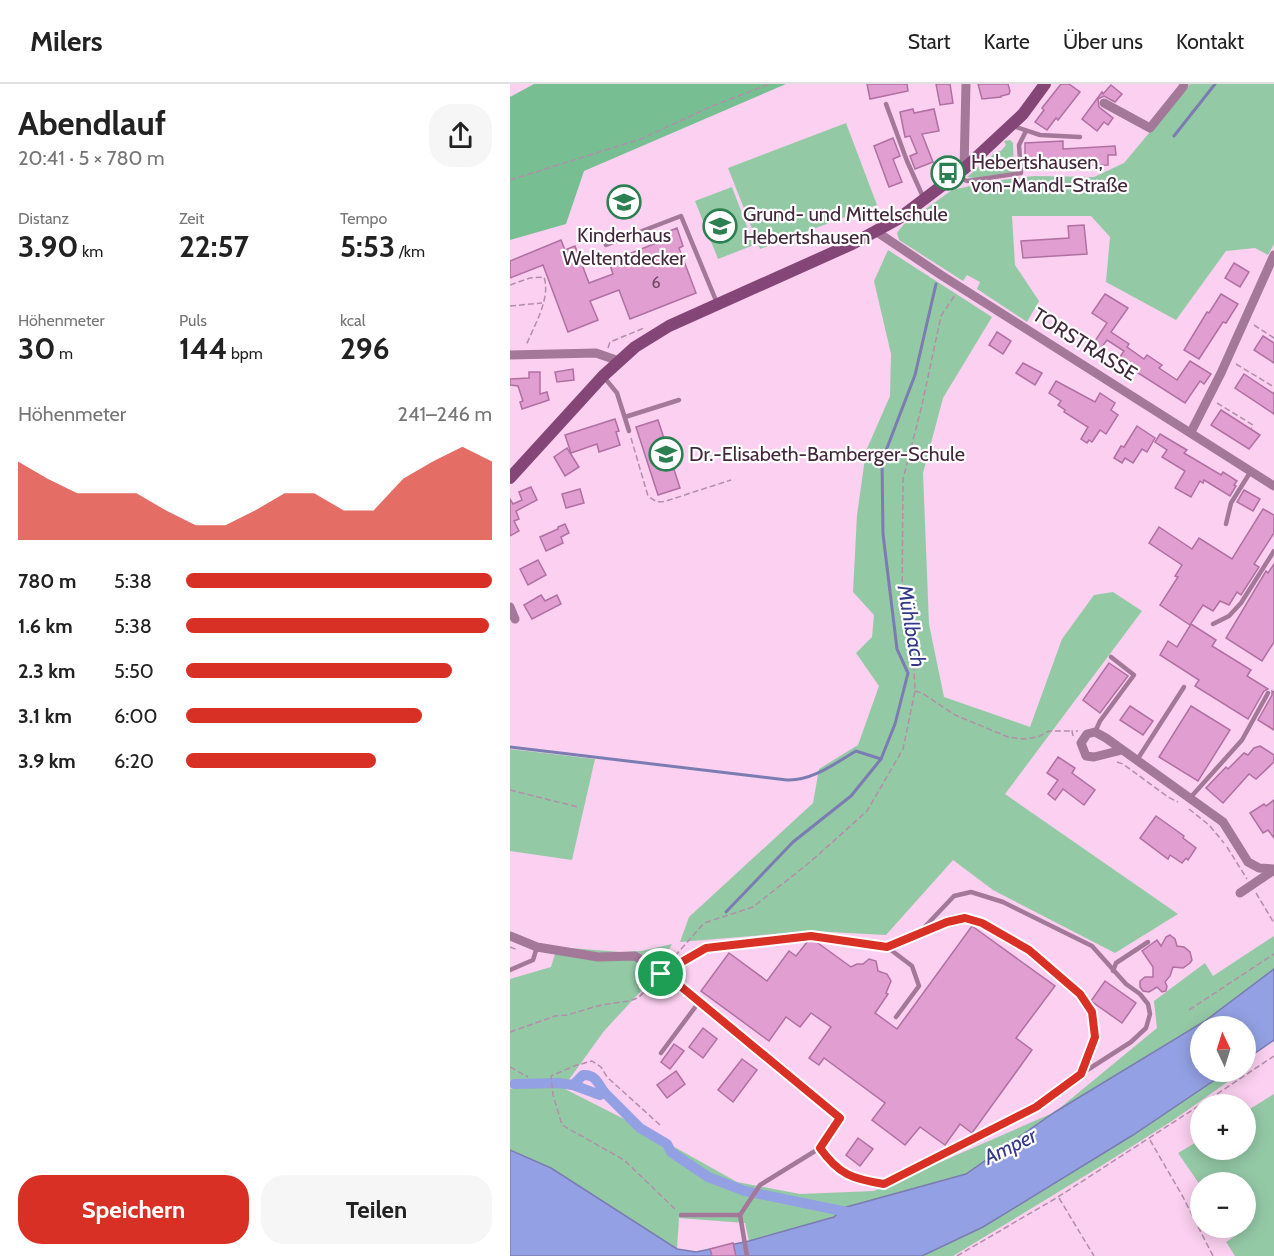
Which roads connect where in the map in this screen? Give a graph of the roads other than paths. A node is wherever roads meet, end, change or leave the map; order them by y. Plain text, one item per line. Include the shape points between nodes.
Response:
1 (966, 84) edge
2 (1045, 84) edge
3 (1184, 84) edge
4 (1104, 103) dead end
5 (886, 104) dead end
6 (1010, 126) junction
7 (1026, 131) junction
8 (1080, 137) dead end
9 (959, 173) junction
10 (924, 200) junction
11 (877, 232) junction
12 (606, 245) dead end
13 (1274, 255) edge
14 (718, 305) junction
15 (510, 355) edge
16 (619, 360) junction
17 (603, 376) junction
18 (679, 400) dead end
19 (625, 417) junction
20 (629, 431) road end
21 (1191, 432) junction
22 (1251, 471) junction
23 (510, 478) edge
24 (1274, 486) edge
25 (1226, 524) dead end
26 (1274, 551) edge
27 (510, 607) edge
28 (515, 619) dead end
29 (1213, 624) dead end
30 (1111, 657) dead end
31 (1184, 687) dead end
32 (1268, 693) dead end
33 (1091, 733) junction
34 (1122, 750) junction
35 (1137, 760) junction
36 (1190, 798) junction
37 (1274, 869) edge
38 (1240, 892) dead end
39 (918, 934) junction
40 (510, 936) edge
41 (1148, 942) dead end
42 (537, 947) junction
43 (887, 947) junction
44 (510, 970) edge
45 (1113, 971) junction
46 (661, 974) junction
47 (701, 1004) junction
48 (896, 1017) dead end
49 (661, 1053) dead end
50 (1081, 1074) junction
51 (820, 1148) junction
52 (681, 1215) road end
53 (740, 1215) junction
54 (747, 1256) edge

1 - 9 street
2 - 6 main road
3 - 4 street via 1150,128
5 - 10 lane
6 - 7 lane
6 - 9 main road
7 - 8 lane
7 - 9 lane via 1019,145 1021,173 967,181
9 - 10 main road
10 - 11 main road
11 - 14 main road
11 - 21 street, TORSTRASSE
12 - 14 lane via 681,216
13 - 21 street
14 - 16 main road via 669,326
15 - 16 street via 596,353
16 - 17 main road
17 - 19 lane via 617,393
17 - 23 main road
18 - 19 lane
19 - 20 lane
21 - 22 street, TORSTRASSE
22 - 24 street, TORSTRASSE
22 - 25 lane via 1231,503
26 - 29 lane via 1241,603 1229,616
27 - 28 street
30 - 33 lane via 1134,675
31 - 35 lane
32 - 36 lane via 1242,740
33 - 34 street
33 - 34 street via 1081,743 1086,756
34 - 35 street
35 - 36 street
36 - 37 street via 1223,822 1248,862
37 - 38 street
39 - 43 lane
39 - 45 lane via 954,896 971,892 1003,902 1092,946
39 - 50 lane via 965,918 982,923 1029,950 1080,994 1092,1012 1095,1037
40 - 42 street
41 - 45 lane via 1116,963
42 - 44 lane via 533,960
42 - 46 street via 598,957 635,956
43 - 46 lane via 811,936 706,948
43 - 48 lane via 912,966 919,986
45 - 50 lane via 1148,1004 1146,1028
46 - 47 street
47 - 49 lane
47 - 51 lane via 840,1118
50 - 51 lane via 1036,1107 884,1184 857,1180 832,1164
51 - 53 lane via 760,1185
52 - 53 lane
53 - 54 lane

